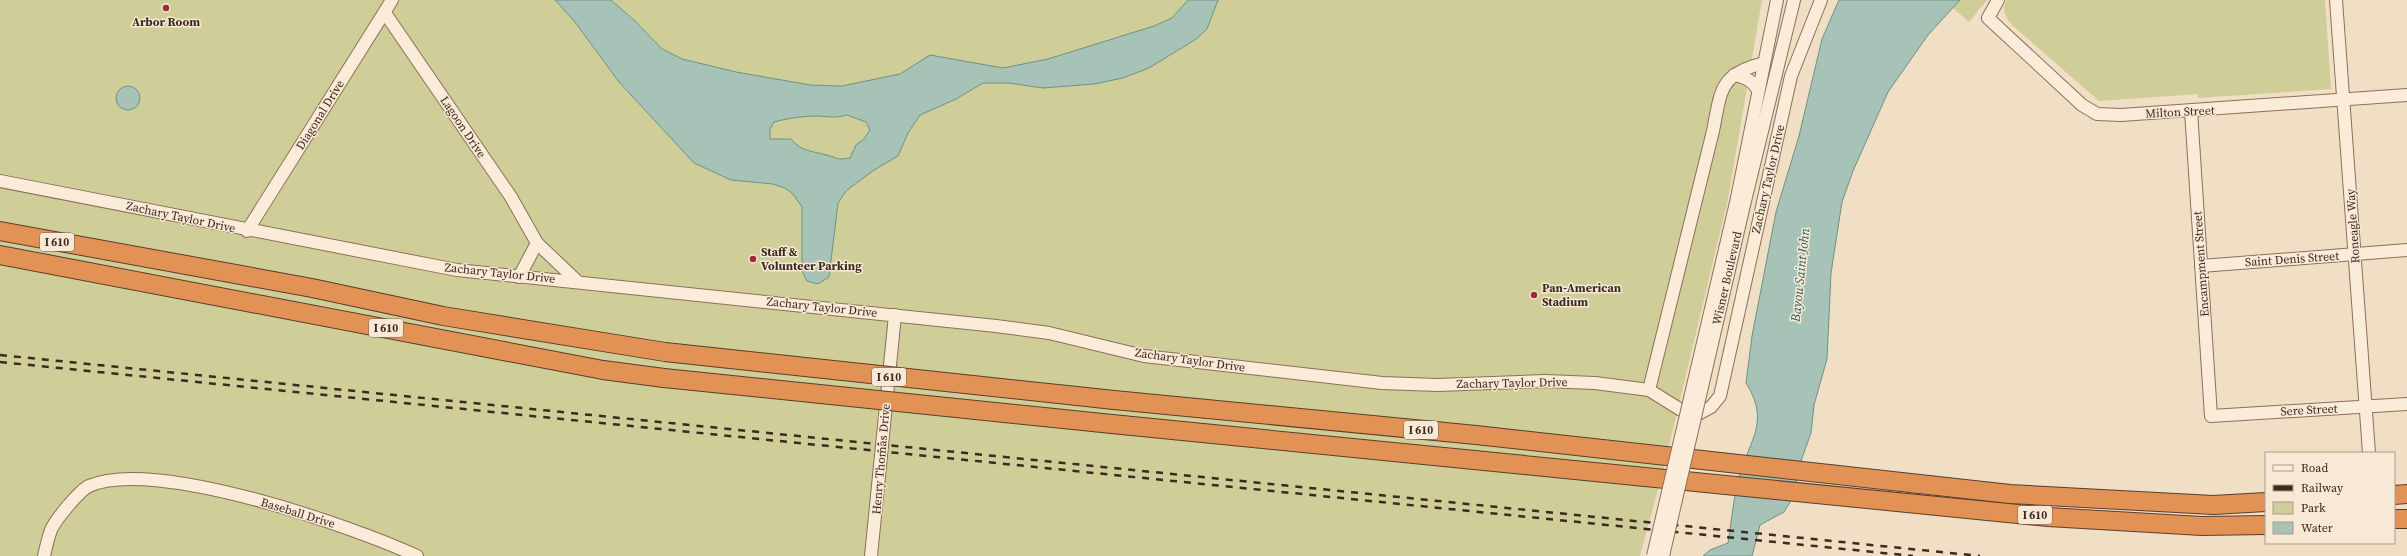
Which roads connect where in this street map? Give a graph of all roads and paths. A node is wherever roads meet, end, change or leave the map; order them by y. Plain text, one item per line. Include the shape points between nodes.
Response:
1 (392, 0) edge
2 (1776, 0) edge
3 (1794, 0) edge
4 (1821, 0) edge
5 (1998, 0) edge
6 (2336, 0) edge
7 (385, 13) junction
8 (1764, 63) junction
9 (1734, 75) junction
10 (1758, 90) junction
11 (2407, 96) edge
12 (2344, 100) junction
13 (2191, 112) junction
14 (0, 181) edge
15 (1741, 201) junction
16 (0, 231) edge
17 (247, 231) junction
18 (537, 244) junction
19 (2407, 250) edge
20 (2354, 254) junction
21 (0, 255) edge
22 (2201, 266) junction
23 (519, 277) junction
24 (577, 281) junction
25 (895, 315) junction
26 (1649, 390) junction
27 (2407, 404) edge
28 (2365, 407) junction
29 (2211, 416) joint
30 (2369, 452) edge
31 (2407, 494) edge
32 (2395, 495) edge
33 (2265, 502) edge
34 (2407, 519) edge
35 (2395, 520) edge
36 (2265, 525) edge
37 (44, 556) edge
38 (417, 556) edge
39 (871, 556) edge
40 (1653, 556) edge
41 (1663, 556) edge

1 - 7 street, Diagonal Drive
2 - 8 street, Wisner Boulevard
3 - 15 street, Wisner Boulevard
4 - 26 street, Zachary Taylor Drive via 1791,76 1720,396 1710,407 1698,414 1686,414
5 - 13 street, Milton Street via 1988,18 2082,105 2093,112 2121,115
6 - 12 street, Roneagle Way
7 - 17 street, Diagonal Drive
7 - 18 street, Lagoon Drive via 511,197
8 - 9 street
8 - 10 street, Wisner Boulevard
9 - 10 street via 1746,78
9 - 26 street via 1725,83 1720,95
10 - 15 street, Wisner Boulevard
11 - 12 street, Milton Street
12 - 13 street, Milton Street
12 - 20 street, Roneagle Way
13 - 22 street, Encampment Street
14 - 17 street, Zachary Taylor Drive
15 - 40 street, Wisner Boulevard, bridge
15 - 41 street, Wisner Boulevard, bridge
16 - 33 highway, I 610, bridge via 312,288 443,316 665,352 2018,494 2213,505
17 - 23 street, Zachary Taylor Drive via 457,270
18 - 23 street
18 - 24 street, Lagoon Drive
19 - 20 street, Saint Denis Street
20 - 22 street, Saint Denis Street
20 - 28 street, Roneagle Way
21 - 36 highway, I 610, bridge via 603,370 664,378 2048,517 2202,526
22 - 29 street, Encampment Street
23 - 24 street, Zachary Taylor Drive
24 - 25 street, Zachary Taylor Drive
25 - 26 street, Zachary Taylor Drive via 1049,333 1144,356 1382,383 1438,385 1545,381 1595,383
25 - 39 street, Henry Thomas Drive
27 - 28 street, Sere Street
28 - 29 street, Sere Street
28 - 30 street, Roneagle Way
31 - 32 highway
34 - 35 highway
37 - 38 street, Baseball Drive via 52,528 88,486 114,480 149,480 233,494 312,516 365,534

